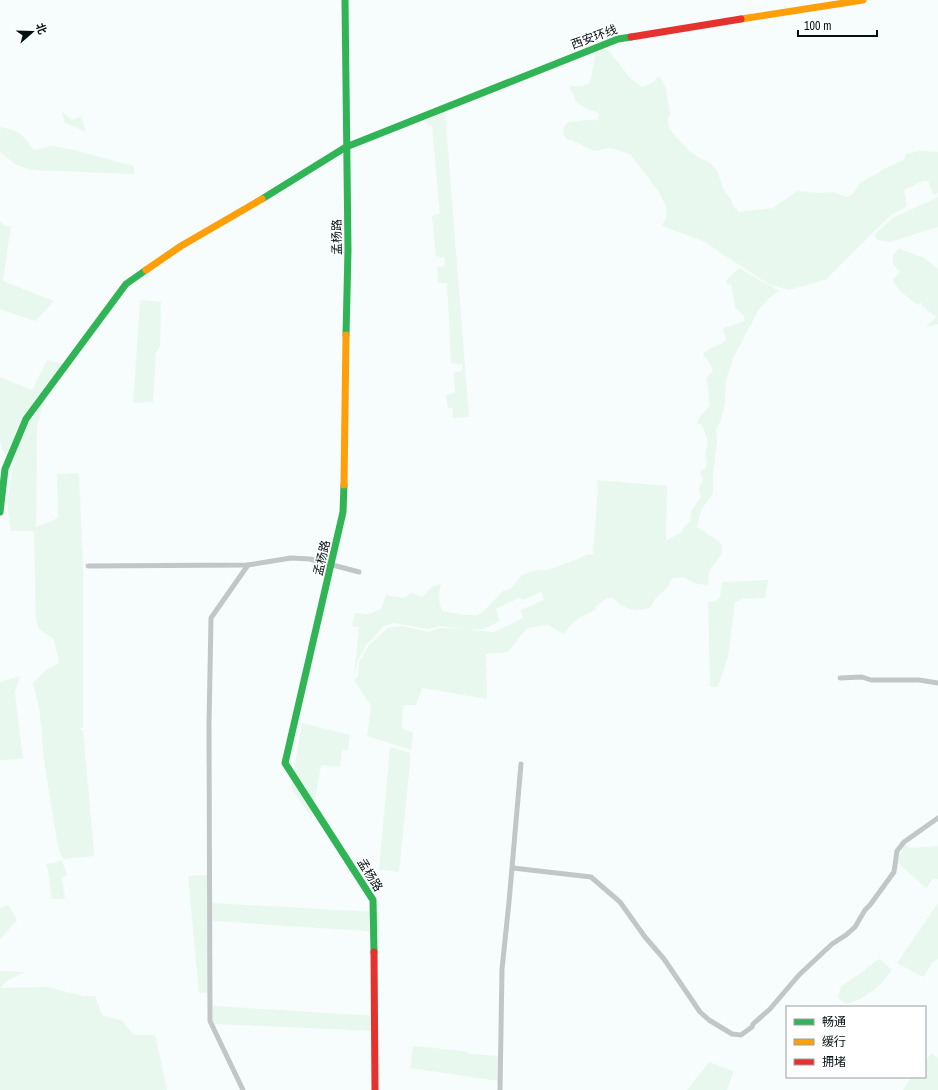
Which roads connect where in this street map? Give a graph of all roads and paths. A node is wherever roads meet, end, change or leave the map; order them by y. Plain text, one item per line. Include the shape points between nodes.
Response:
1 (345, 0) edge
2 (863, 0) edge
3 (346, 147) junction
4 (0, 512) edge
5 (248, 565) junction
6 (332, 565) junction
7 (88, 566) dead end
8 (359, 572) dead end
9 (840, 678) dead end
10 (938, 683) edge
11 (521, 764) dead end
12 (938, 818) edge
13 (513, 868) junction
14 (243, 1090) edge
15 (375, 1090) edge
16 (500, 1090) edge

1 - 3 main road, 孟杨路
2 - 3 main road, 西安环线 via 618,39
3 - 4 main road, 西安环线 via 181,246 126,284 26,419 5,469
3 - 6 main road, 孟杨路 via 348,250 343,512
5 - 6 street via 292,558 310,559
5 - 7 street
5 - 14 street via 211,618 209,724 210,1021
6 - 8 street
6 - 15 main road, 孟杨路 via 285,763 374,900
9 - 10 street via 862,677 871,680 919,680
11 - 13 street
12 - 13 street via 904,842 897,851 894,872 855,927 798,975 752,1028 740,1035 732,1034 700,1012 664,959 623,907 591,877
13 - 16 street via 502,968

